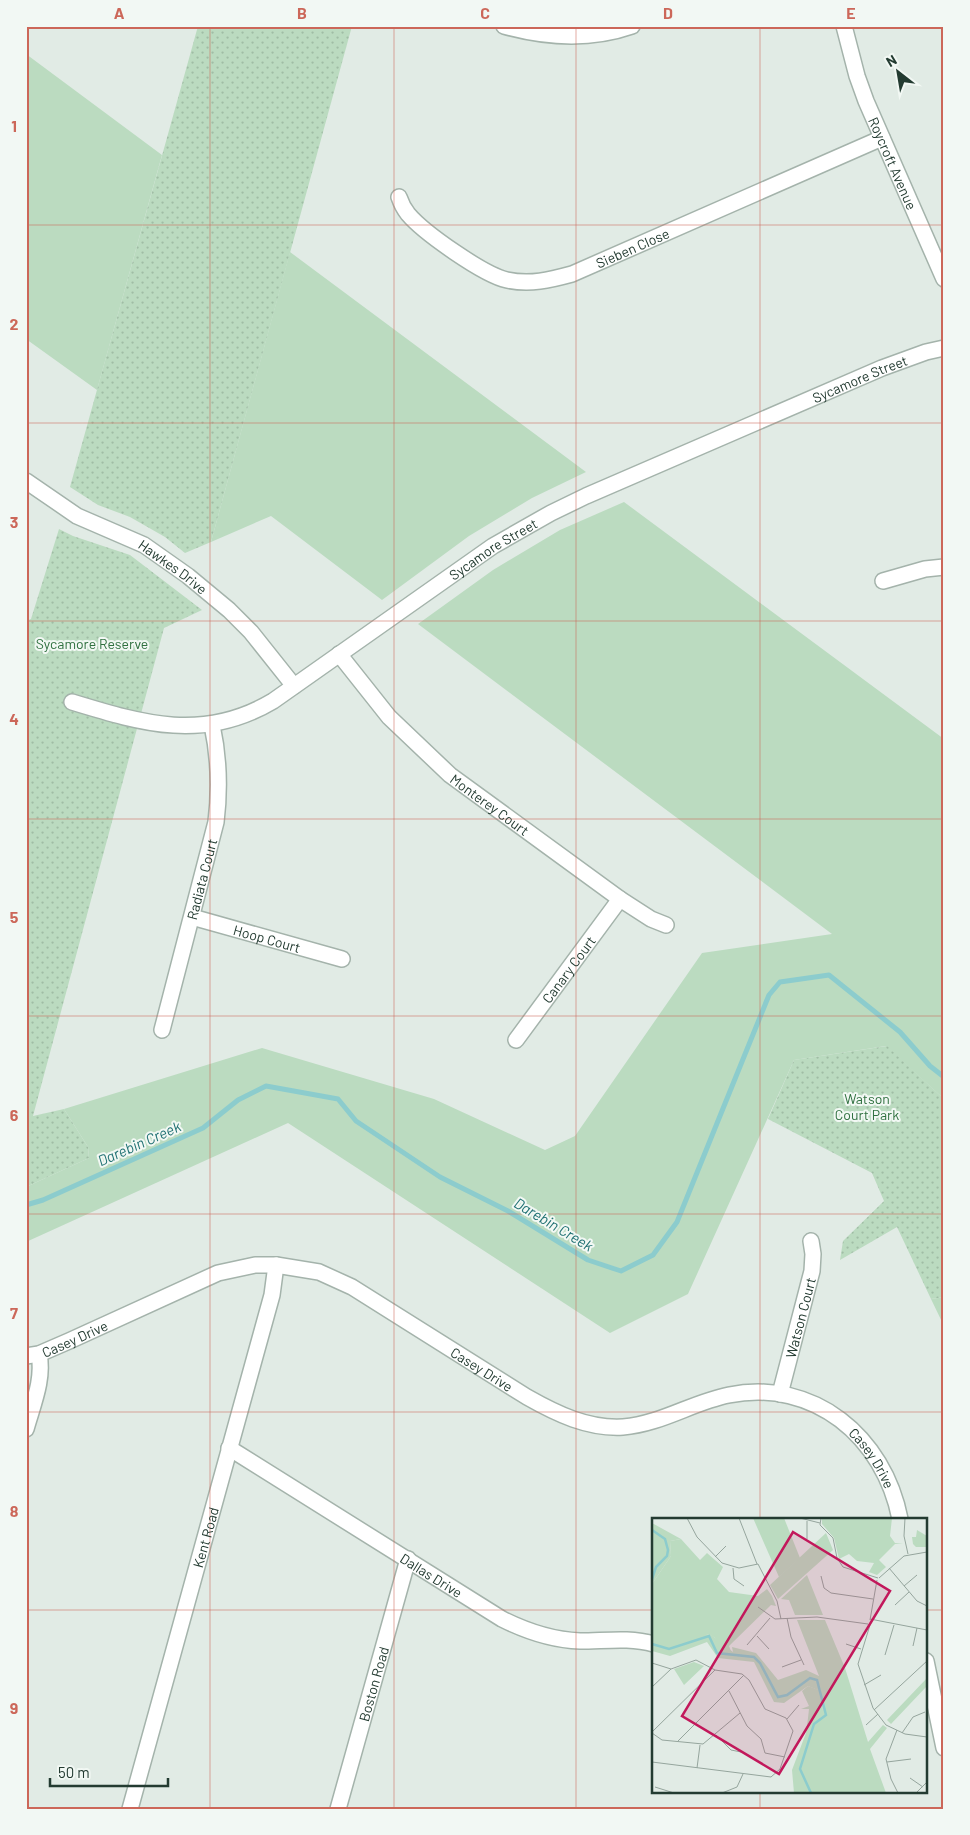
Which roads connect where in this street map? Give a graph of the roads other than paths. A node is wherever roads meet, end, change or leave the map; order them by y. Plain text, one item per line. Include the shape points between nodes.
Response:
1 (504, 26) edge
2 (632, 26) edge
3 (844, 26) edge
4 (849, 26) edge
5 (849, 46) junction
6 (882, 138) junction
7 (399, 197) dead end
8 (944, 279) edge
9 (944, 340) edge
10 (944, 348) edge
11 (926, 352) junction
12 (26, 481) edge
13 (944, 567) edge
14 (883, 581) dead end
15 (339, 654) junction
16 (294, 686) junction
17 (72, 702) dead end
18 (212, 725) junction
19 (620, 899) junction
20 (192, 917) junction
21 (666, 925) dead end
22 (342, 959) dead end
23 (162, 1030) dead end
24 (516, 1040) dead end
25 (811, 1241) dead end
26 (276, 1265) junction
27 (32, 1354) edge
28 (780, 1394) junction
29 (26, 1429) edge
30 (230, 1448) junction
31 (900, 1518) edge
32 (408, 1559) junction
33 (652, 1644) edge
34 (928, 1685) edge
35 (944, 1748) edge
36 (130, 1809) edge
37 (338, 1809) edge

1 - 2 street via 548,36 570,37
3 - 5 street, Roycroft Avenue
4 - 5 street, Roycroft Avenue
5 - 6 street, Roycroft Avenue via 857,76
6 - 7 street, Sieben Close via 572,274 550,280 526,282 489,274 420,226 408,214
6 - 8 street, Roycroft Avenue
9 - 11 street, Sycamore Street
10 - 11 street, Sycamore Street
11 - 15 street, Sycamore Street via 740,428 551,513 493,546
12 - 16 street, Hawkes Drive via 77,516 144,545 188,576 251,632
13 - 14 street
15 - 16 street, Sycamore Street
15 - 19 street, Monterey Court via 388,717 450,775
16 - 18 street, Sycamore Street via 250,713
17 - 18 street, Sycamore Street via 109,714 164,725
18 - 20 street, Radiata Court via 218,764 217,816
19 - 21 street, Monterey Court
19 - 24 street, Canary Court
20 - 22 street, Hoop Court
20 - 23 street, Radiata Court
25 - 28 street, Watson Court via 812,1271
26 - 27 street, Casey Drive via 235,1268 203,1278 69,1341
26 - 28 street, Casey Drive via 319,1272 352,1287 527,1397 579,1422 624,1427 664,1418 728,1395 749,1392
26 - 30 street, Kent Road via 272,1295
27 - 29 street via 41,1373
28 - 31 street, Casey Drive via 816,1405 858,1434 888,1478
30 - 32 street, Dallas Drive
30 - 36 street, Kent Road
32 - 33 street, Dallas Drive via 502,1619 536,1634 558,1639 626,1639
32 - 37 street, Boston Road
34 - 35 street

